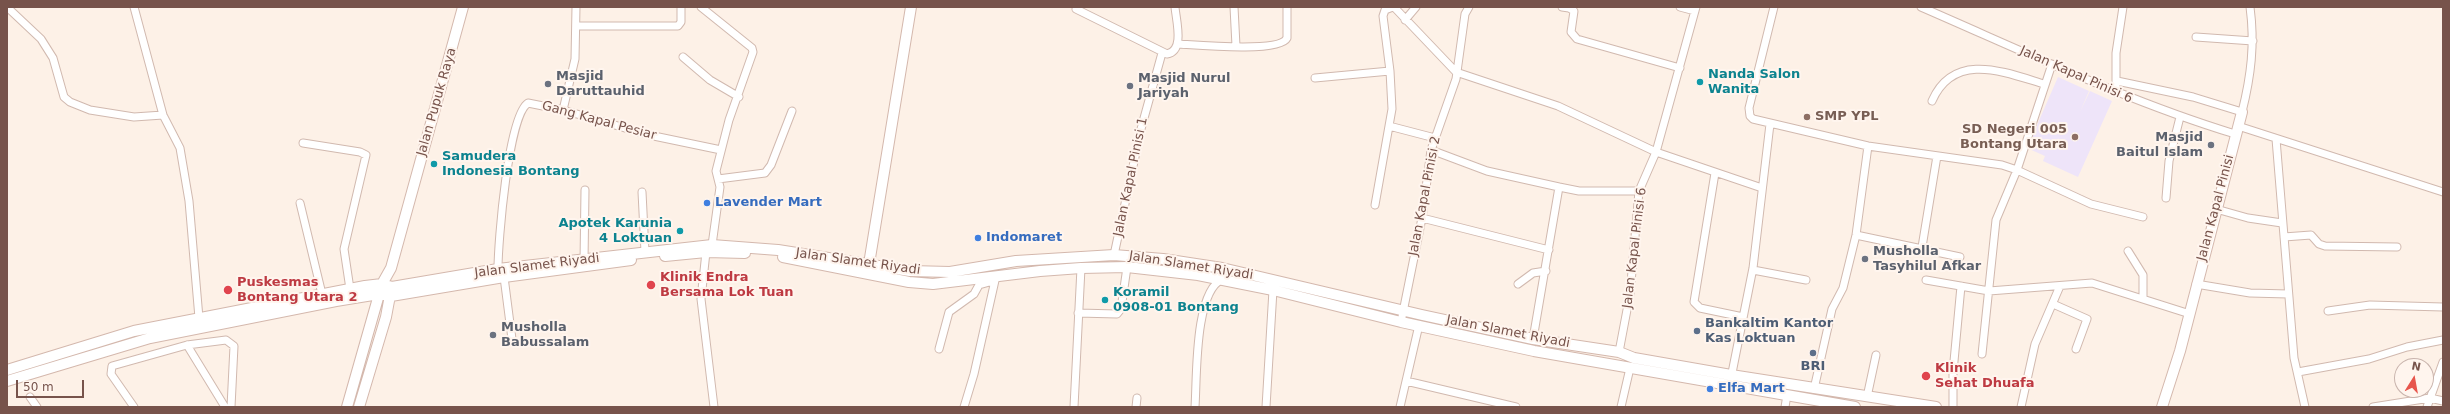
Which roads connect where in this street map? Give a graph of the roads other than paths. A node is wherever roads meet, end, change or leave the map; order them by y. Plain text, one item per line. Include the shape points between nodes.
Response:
1 (7, 7) edge
2 (134, 7) edge
3 (464, 7) edge
4 (576, 7) edge
5 (680, 7) edge
6 (701, 7) edge
7 (912, 7) edge
8 (1176, 7) edge
9 (1234, 7) edge
10 (1287, 7) edge
11 (1393, 7) edge
12 (1416, 7) edge
13 (1468, 7) edge
14 (1562, 7) edge
15 (1680, 7) edge
16 (1774, 7) edge
17 (1921, 7) edge
18 (2123, 7) edge
19 (2250, 7) edge
20 (1076, 9) dead end
21 (1695, 9) edge
22 (1405, 20) junction
23 (576, 26) junction
24 (2196, 37) dead end
25 (2253, 40) junction
26 (1178, 44) junction
27 (1236, 46) junction
28 (1162, 53) junction
29 (683, 58) dead end
30 (2052, 64) junction
31 (1680, 68) junction
32 (1390, 71) junction
33 (1456, 72) junction
34 (1315, 78) dead end
35 (2117, 81) junction
36 (2044, 84) junction
37 (2116, 93) junction
38 (739, 97) junction
39 (1932, 101) dead end
40 (563, 110) junction
41 (792, 111) dead end
42 (2242, 112) junction
43 (163, 115) junction
44 (2180, 117) junction
45 (1770, 124) junction
46 (1389, 126) junction
47 (2237, 130) junction
48 (1435, 138) junction
49 (2276, 139) junction
50 (303, 143) dead end
51 (1868, 146) junction
52 (721, 150) junction
53 (1431, 150) junction
54 (1656, 152) junction
55 (1938, 156) junction
56 (2016, 170) junction
57 (1715, 172) junction
58 (718, 179) junction
59 (1559, 187) junction
60 (1762, 188) junction
61 (585, 190) dead end
62 (1639, 191) junction
63 (642, 192) dead end
64 (2443, 192) edge
65 (2166, 198) dead end
66 (300, 203) dead end
67 (1375, 205) dead end
68 (2216, 209) junction
69 (2143, 217) dead end
70 (1422, 218) junction
71 (2282, 222) junction
72 (1856, 235) junction
73 (2284, 236) junction
74 (1922, 247) junction
75 (2398, 247) dead end
76 (709, 248) junction
77 (1549, 250) junction
78 (2128, 251) dead end
79 (645, 252) junction
80 (1114, 255) junction
81 (1960, 257) dead end
82 (1163, 259) junction
83 (584, 263) junction
84 (869, 264) junction
85 (1127, 267) junction
86 (1081, 268) junction
87 (1162, 270) junction
88 (1753, 270) junction
89 (1546, 271) junction
90 (501, 273) junction
91 (996, 278) junction
92 (1224, 279) junction
93 (1806, 280) dead end
94 (1926, 280) dead end
95 (1518, 284) dead end
96 (2196, 284) junction
97 (1961, 286) junction
98 (2060, 286) junction
99 (350, 289) junction
100 (386, 290) junction
101 (1273, 290) junction
102 (1989, 292) junction
103 (322, 294) junction
104 (2288, 294) junction
105 (2143, 298) junction
106 (2053, 304) junction
107 (2443, 307) edge
108 (1402, 310) junction
109 (2328, 312) dead end
110 (1078, 313) junction
111 (2190, 314) junction
112 (1743, 317) junction
113 (199, 318) junction
114 (1401, 322) junction
115 (1419, 325) junction
116 (1533, 339) junction
117 (512, 340) dead end
118 (2443, 340) edge
119 (187, 345) junction
120 (939, 348) dead end
121 (2076, 349) dead end
122 (1619, 352) junction
123 (1982, 354) dead end
124 (1876, 355) dead end
125 (2443, 362) edge
126 (1630, 368) junction
127 (7, 370) edge
128 (2298, 372) junction
129 (1731, 375) junction
130 (7, 381) edge
131 (1406, 381) junction
132 (1732, 387) junction
133 (2434, 387) edge
134 (1814, 388) junction
135 (1786, 395) junction
136 (30, 397) dead end
137 (1867, 397) junction
138 (1137, 398) dead end
139 (2430, 398) junction
140 (2443, 401) edge
141 (37, 407) edge
142 (134, 407) edge
143 (225, 407) edge
144 (231, 407) edge
145 (347, 407) edge
146 (359, 407) edge
147 (714, 407) edge
148 (964, 407) edge
149 (1074, 407) edge
150 (1136, 407) edge
151 (1195, 407) edge
152 (1266, 407) edge
153 (1400, 407) edge
154 (1516, 407) edge
155 (1621, 407) edge
156 (1785, 407) edge
157 (1855, 407) edge
158 (1936, 407) edge
159 (1953, 407) edge
160 (2021, 407) edge
161 (2162, 407) edge
162 (2305, 407) edge
163 (2373, 407) edge
164 (2427, 407) edge

1 - 43 street via 41,39 53,58 64,96 70,102 90,110 134,117
2 - 43 street
3 - 100 street, Jalan Pupuk Raya
4 - 23 street
5 - 23 street via 681,22 678,26
6 - 38 street via 752,48 753,55
7 - 84 street
8 - 26 street
9 - 27 street
10 - 27 street via 1288,31 1285,42 1264,47
11 - 22 street
11 - 32 street via 1385,10 1383,16
12 - 22 street
13 - 33 street, Jalan Kapal Pinisi 2
14 - 31 street via 1574,11 1571,32 1576,39
15 - 21 street
16 - 45 street via 1749,113 1753,119
17 - 30 street, Jalan Kapal Pinisi 6
18 - 35 street via 2116,53
19 - 25 street, Jalan Kapal Pinisi
20 - 28 street
21 - 31 street, Jalan Kapal Pinisi 6
22 - 33 street
23 - 40 street via 575,59
24 - 25 street
25 - 42 street, Jalan Kapal Pinisi via 2251,72
26 - 27 street
26 - 28 street via 1171,53
28 - 80 street, Jalan Kapal Pinisi 1 via 1141,129
29 - 38 street via 710,80
30 - 36 street
30 - 37 street, Jalan Kapal Pinisi 6
31 - 54 street, Jalan Kapal Pinisi 6
32 - 34 street
32 - 46 street via 1392,101
33 - 48 street, Jalan Kapal Pinisi 2 via 1453,90
33 - 54 street via 1558,106
35 - 37 street
35 - 42 street via 2193,97
36 - 39 street via 1998,70 1976,69 1948,78 1938,88
36 - 56 street
37 - 44 street, Jalan Kapal Pinisi 6
38 - 52 street
40 - 52 street, Gang Kapal Pesiar via 648,135
40 - 90 street, Gang Kapal Pesiar via 532,103 524,106 521,112 514,134 505,188 498,247
41 - 58 street via 771,165 765,173
42 - 47 street, Jalan Kapal Pinisi
43 - 113 street via 179,142 182,156 189,201
44 - 47 street, Jalan Kapal Pinisi 6
44 - 65 street via 2170,161
45 - 51 street
45 - 60 street
46 - 48 street
46 - 67 street
47 - 49 street, Jalan Kapal Pinisi 6
47 - 68 street, Jalan Kapal Pinisi
48 - 53 street, Jalan Kapal Pinisi 2
49 - 64 street, Jalan Kapal Pinisi 6
49 - 71 street
50 - 99 street via 366,155 344,249
51 - 55 street
51 - 72 street
52 - 58 street via 716,171
53 - 59 street via 1487,172
53 - 70 street, Jalan Kapal Pinisi 2
54 - 57 street
54 - 62 street, Jalan Kapal Pinisi 6
55 - 56 street via 1988,162
55 - 74 street
56 - 69 street via 2084,201
56 - 102 street via 1996,220
57 - 60 street
57 - 112 street via 1694,302 1700,308
58 - 76 street via 720,187
59 - 62 street via 1579,191
59 - 77 street
60 - 88 street
61 - 83 street
62 - 122 street, Jalan Kapal Pinisi 6 via 1630,294
63 - 79 street
66 - 103 street
68 - 71 street via 2248,218
68 - 96 street, Jalan Kapal Pinisi
70 - 77 street
70 - 108 street, Jalan Kapal Pinisi 2
71 - 73 street
72 - 74 street
72 - 134 street via 1843,288 1832,309
73 - 75 street via 2311,235 2319,244 2325,246
73 - 104 street
74 - 81 street
76 - 79 street, Jalan Slamet Riyadi
76 - 83 street, Jalan Slamet Riyadi
76 - 84 street, Jalan Slamet Riyadi via 778,250
76 - 91 street, Jalan Slamet Riyadi via 779,257 909,282 933,284
76 - 147 street via 701,299
77 - 89 street
78 - 105 street via 2144,275
79 - 83 street, Jalan Slamet Riyadi
80 - 82 street, Jalan Slamet Riyadi
80 - 84 street, Jalan Slamet Riyadi via 1016,261 950,272 910,271
82 - 87 street
82 - 108 street, Jalan Slamet Riyadi via 1276,280
83 - 90 street, Jalan Slamet Riyadi
85 - 86 street, Jalan Slamet Riyadi
85 - 87 street, Jalan Slamet Riyadi
85 - 110 street via 1121,309 1117,314
86 - 91 street, Jalan Slamet Riyadi
86 - 110 street
87 - 92 street, Jalan Slamet Riyadi
88 - 93 street
88 - 112 street
89 - 95 street via 1533,273
89 - 116 street
90 - 100 street, Jalan Slamet Riyadi
90 - 117 street
91 - 120 street via 979,285 974,294 949,312
91 - 148 street
92 - 101 street, Jalan Slamet Riyadi
92 - 151 street via 1209,294 1205,303 1196,352
94 - 97 street
96 - 104 street via 2250,293
96 - 111 street, Jalan Kapal Pinisi
97 - 102 street
97 - 159 street via 1953,372
98 - 102 street
98 - 105 street via 2092,283
98 - 106 street
99 - 100 street
99 - 103 street
100 - 130 street via 150,338
100 - 145 street
100 - 146 street
101 - 114 street, Jalan Slamet Riyadi
101 - 152 street
102 - 123 street
103 - 113 street
104 - 128 street via 2294,358
105 - 111 street
106 - 121 street via 2087,319
106 - 160 street via 2035,344
107 - 109 street via 2370,305
108 - 114 street, Jalan Kapal Pinisi 2
108 - 116 street, Jalan Slamet Riyadi
110 - 149 street
111 - 161 street, Jalan Kapal Pinisi
112 - 129 street
113 - 127 street via 134,331
114 - 115 street, Jalan Slamet Riyadi
115 - 126 street, Jalan Slamet Riyadi via 1534,351
115 - 131 street
116 - 122 street, Jalan Slamet Riyadi
118 - 128 street via 2407,347 2369,359
119 - 142 street via 112,366 111,374
119 - 143 street
119 - 144 street via 226,340 234,346
122 - 129 street, Jalan Slamet Riyadi via 1634,358
124 - 137 street
125 - 133 street
126 - 132 street, Jalan Slamet Riyadi
126 - 155 street
128 - 162 street
129 - 132 street
129 - 134 street, Jalan Slamet Riyadi
131 - 153 street
131 - 154 street
132 - 135 street, Jalan Slamet Riyadi
134 - 137 street, Jalan Slamet Riyadi
135 - 156 street
135 - 157 street, Jalan Slamet Riyadi
136 - 141 street
137 - 158 street, Jalan Slamet Riyadi
138 - 150 street
139 - 140 street
139 - 163 street
139 - 164 street

